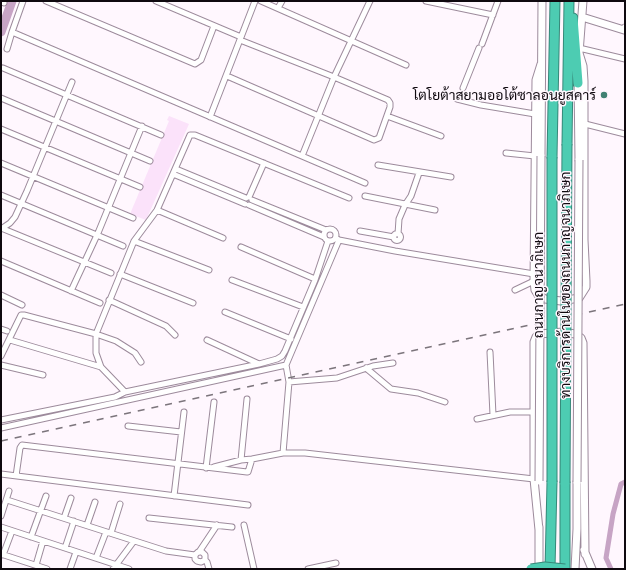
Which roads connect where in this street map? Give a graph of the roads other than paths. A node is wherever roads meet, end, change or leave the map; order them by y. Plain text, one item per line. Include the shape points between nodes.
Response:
1 (23, 1) edge
2 (46, 1) edge
3 (156, 1) edge
4 (255, 1) edge
5 (261, 1) edge
6 (282, 1) edge
7 (370, 1) edge
8 (426, 1) edge
9 (498, 1) edge
10 (542, 1) edge
11 (550, 1) edge
12 (555, 1) edge
13 (569, 1) edge
14 (572, 1) edge
15 (583, 1) edge
16 (278, 8) junction
17 (493, 15) junction
18 (582, 17) junction
19 (554, 23) junction
20 (214, 26) junction
21 (625, 29) edge
22 (12, 32) junction
23 (241, 38) junction
24 (352, 42) junction
25 (7, 49) dead end
26 (579, 51) junction
27 (625, 59) edge
28 (541, 64) junction
29 (406, 65) dead end
30 (3, 68) dead end
31 (226, 76) junction
32 (334, 77) junction
33 (72, 82) dead end
34 (578, 83) junction
35 (463, 88) dead end
36 (67, 95) junction
37 (1, 98) edge
38 (457, 99) dead end
39 (535, 114) junction
40 (319, 116) junction
41 (387, 116) junction
42 (210, 117) junction
43 (56, 121) junction
44 (585, 124) junction
45 (142, 126) junction
46 (1, 129) edge
47 (625, 134) edge
48 (162, 135) dead end
49 (441, 136) dead end
50 (45, 148) junction
51 (131, 153) junction
52 (506, 153) dead end
53 (302, 156) junction
54 (538, 156) junction
55 (150, 162) dead end
56 (1, 163) edge
57 (264, 163) junction
58 (378, 165) dead end
59 (176, 169) junction
60 (419, 173) junction
61 (173, 174) junction
62 (33, 177) junction
63 (451, 178) dead end
64 (120, 179) junction
65 (365, 183) dead end
66 (140, 187) dead end
67 (1, 195) edge
68 (365, 196) dead end
69 (349, 198) dead end
70 (248, 201) junction
71 (21, 204) junction
72 (404, 205) junction
73 (108, 208) junction
74 (157, 210) junction
75 (435, 210) dead end
76 (133, 218) dead end
77 (1, 229) edge
78 (326, 230) junction
79 (360, 231) dead end
80 (97, 235) junction
81 (324, 237) junction
82 (396, 237) junction
83 (223, 238) dead end
84 (337, 239) junction
85 (134, 241) junction
86 (328, 241) junction
87 (123, 246) dead end
88 (241, 247) dead end
89 (395, 251) junction
90 (1, 260) edge
91 (84, 263) junction
92 (209, 270) dead end
93 (111, 273) dead end
94 (120, 274) junction
95 (534, 278) junction
96 (315, 279) junction
97 (232, 280) dead end
98 (71, 290) junction
99 (515, 290) dead end
100 (1, 295) edge
101 (110, 300) junction
102 (100, 303) dead end
103 (193, 303) dead end
104 (22, 305) dead end
105 (303, 307) junction
106 (225, 312) dead end
107 (1, 328) edge
108 (7, 331) dead end
109 (96, 334) junction
110 (175, 335) dead end
111 (291, 339) junction
112 (10, 340) junction
113 (207, 340) dead end
114 (490, 352) dead end
115 (1, 356) edge
116 (141, 362) dead end
117 (393, 363) dead end
118 (259, 364) junction
119 (1, 365) edge
120 (286, 365) junction
121 (101, 367) junction
122 (366, 368) junction
123 (43, 375) dead end
124 (289, 382) junction
125 (125, 392) junction
126 (247, 399) dead end
127 (214, 402) dead end
128 (445, 402) dead end
129 (184, 412) dead end
130 (534, 412) junction
131 (493, 415) junction
132 (477, 419) dead end
133 (1, 420) edge
134 (128, 426) dead end
135 (1, 428) edge
136 (181, 432) junction
137 (283, 453) junction
138 (252, 459) junction
139 (241, 460) junction
140 (177, 464) junction
141 (208, 468) junction
142 (1, 474) edge
143 (16, 476) junction
144 (537, 480) junction
145 (9, 491) dead end
146 (46, 496) dead end
147 (174, 496) junction
148 (71, 498) dead end
149 (7, 500) junction
150 (95, 502) dead end
151 (120, 504) dead end
152 (248, 505) dead end
153 (42, 511) junction
154 (1, 516) edge
155 (64, 518) junction
156 (149, 518) dead end
157 (74, 521) junction
158 (87, 525) junction
159 (217, 525) junction
160 (244, 525) dead end
161 (1, 527) edge
162 (232, 527) dead end
163 (577, 529) junction
164 (12, 531) junction
165 (108, 532) junction
166 (31, 537) junction
167 (44, 541) junction
168 (134, 541) junction
169 (65, 548) junction
170 (76, 552) junction
171 (197, 553) junction
172 (2, 554) edge
173 (585, 554) junction
174 (96, 558) junction
175 (205, 560) junction
176 (336, 562) dead end
177 (36, 566) junction
178 (591, 566) edge
179 (115, 567) edge
180 (47, 569) edge
181 (70, 569) edge
182 (129, 569) edge
183 (209, 569) edge
184 (254, 569) edge
185 (308, 569) edge
186 (531, 569) edge
187 (538, 569) edge
188 (550, 569) edge
189 (565, 569) edge
190 (575, 569) edge

1 - 22 street
2 - 20 street via 195,64 200,60
3 - 20 street
4 - 23 street
5 - 16 street
6 - 16 street
7 - 24 street
8 - 17 street
9 - 17 street
10 - 28 main road
11 - 19 highway
12 - 19 highway, ถนนกาญจนาภิเษก
13 - 189 highway, ถนนกาญจนาภิเษก, bridge
14 - 34 highway
15 - 18 main road, ทางบริการด้านในของถนนกาญจนาภิเษก
16 - 24 street
17 - 35 street
18 - 21 main road
18 - 26 main road, ทางบริการด้านในของถนนกาญจนาภิเษก
19 - 188 highway, ถนนกาญจนาภิเษก, bridge
20 - 23 street
22 - 25 street
22 - 42 street
23 - 31 street
23 - 32 street
24 - 29 street
24 - 32 street
26 - 27 street
26 - 34 main road, ทางบริการด้านในของถนนกาญจนาภิเษก
26 - 44 main road via 583,66
28 - 39 main road via 536,80
28 - 54 main road
30 - 36 street
31 - 40 street
31 - 42 street
32 - 40 street
32 - 41 street via 388,100 390,107
33 - 36 street
34 - 163 main road, ทางบริการด้านในของถนนกาญจนาภิเษก, bridge
36 - 43 street
36 - 45 street
37 - 43 street
38 - 39 street
39 - 54 main road
40 - 41 street via 374,140 379,138
40 - 53 street
41 - 49 street
42 - 53 street
43 - 50 street
43 - 51 street
44 - 47 street
44 - 95 main road via 586,287 579,298 561,302 538,295
45 - 48 street
45 - 51 street
46 - 50 street
50 - 62 street
50 - 64 street
51 - 55 street
51 - 64 street
52 - 54 street
53 - 65 street
54 - 95 main road
54 - 144 main road, bridge
56 - 62 street
57 - 59 street via 192,134
57 - 69 street
57 - 70 street
58 - 60 street
59 - 61 street
59 - 70 street
60 - 63 street
60 - 72 street via 411,196
61 - 70 street
61 - 74 street
62 - 71 street
62 - 73 street
64 - 66 street
64 - 73 street
67 - 71 street
68 - 72 street
70 - 78 street
70 - 81 street
71 - 77 street via 15,217
71 - 80 street
72 - 75 street
72 - 82 street
73 - 76 street
73 - 80 street
74 - 83 street
74 - 85 street
77 - 91 street
78 - 81 street
78 - 84 street via 332,228
79 - 82 street
80 - 87 street
80 - 91 street
81 - 86 street
82 - 89 street
84 - 86 street
84 - 89 street
84 - 120 street
85 - 92 street
85 - 94 street
86 - 96 street
88 - 96 street
89 - 95 street
90 - 98 street
91 - 93 street
91 - 98 street
94 - 101 street
94 - 103 street
95 - 99 street
96 - 105 street
97 - 105 street
98 - 102 street
100 - 104 street
101 - 109 street
101 - 110 street via 166,326
105 - 111 street
106 - 111 street
107 - 108 street
109 - 112 street via 22,315
109 - 116 street via 127,346
109 - 121 street via 96,353
111 - 118 street via 282,356
112 - 115 street
112 - 121 street
113 - 118 street
114 - 131 street
117 - 122 street
118 - 125 street
119 - 123 street
120 - 124 street
120 - 135 street
121 - 125 street
122 - 124 street via 337,378
122 - 128 street via 391,389 418,393
124 - 137 street
125 - 133 street via 115,397
126 - 139 street
127 - 141 street
129 - 136 street
130 - 131 street
130 - 144 main road
130 - 173 main road via 536,337 539,334 554,332 575,334 583,343 584,359
131 - 132 street
134 - 136 street
136 - 140 street
137 - 138 street
137 - 144 street via 305,453
138 - 139 street
138 - 141 street via 248,472
139 - 141 street
140 - 141 street
140 - 143 street via 22,445
140 - 147 street
142 - 143 street
143 - 147 street
144 - 187 main road
145 - 149 street
146 - 153 street
147 - 152 street
148 - 155 street
149 - 153 street
149 - 154 street
150 - 158 street
151 - 165 street
153 - 155 street
153 - 166 street
155 - 157 street
156 - 159 street
157 - 158 street
157 - 169 street
158 - 165 street
159 - 162 street
159 - 171 street
160 - 184 street
161 - 164 street
163 - 173 main road
163 - 190 main road, ทางบริการด้านในของถนนกาญจนาภิเษก
164 - 166 street
164 - 172 street
165 - 168 street
165 - 174 street
166 - 167 street
167 - 169 street
167 - 177 street
168 - 171 street via 171,552
168 - 179 street
169 - 170 street
170 - 174 street
170 - 181 street
171 - 175 street via 204,553
171 - 175 street via 197,562
172 - 177 street
173 - 178 main road
174 - 179 street
175 - 183 street
176 - 185 street
177 - 180 street
179 - 182 street
186 - 189 highway, bridge

